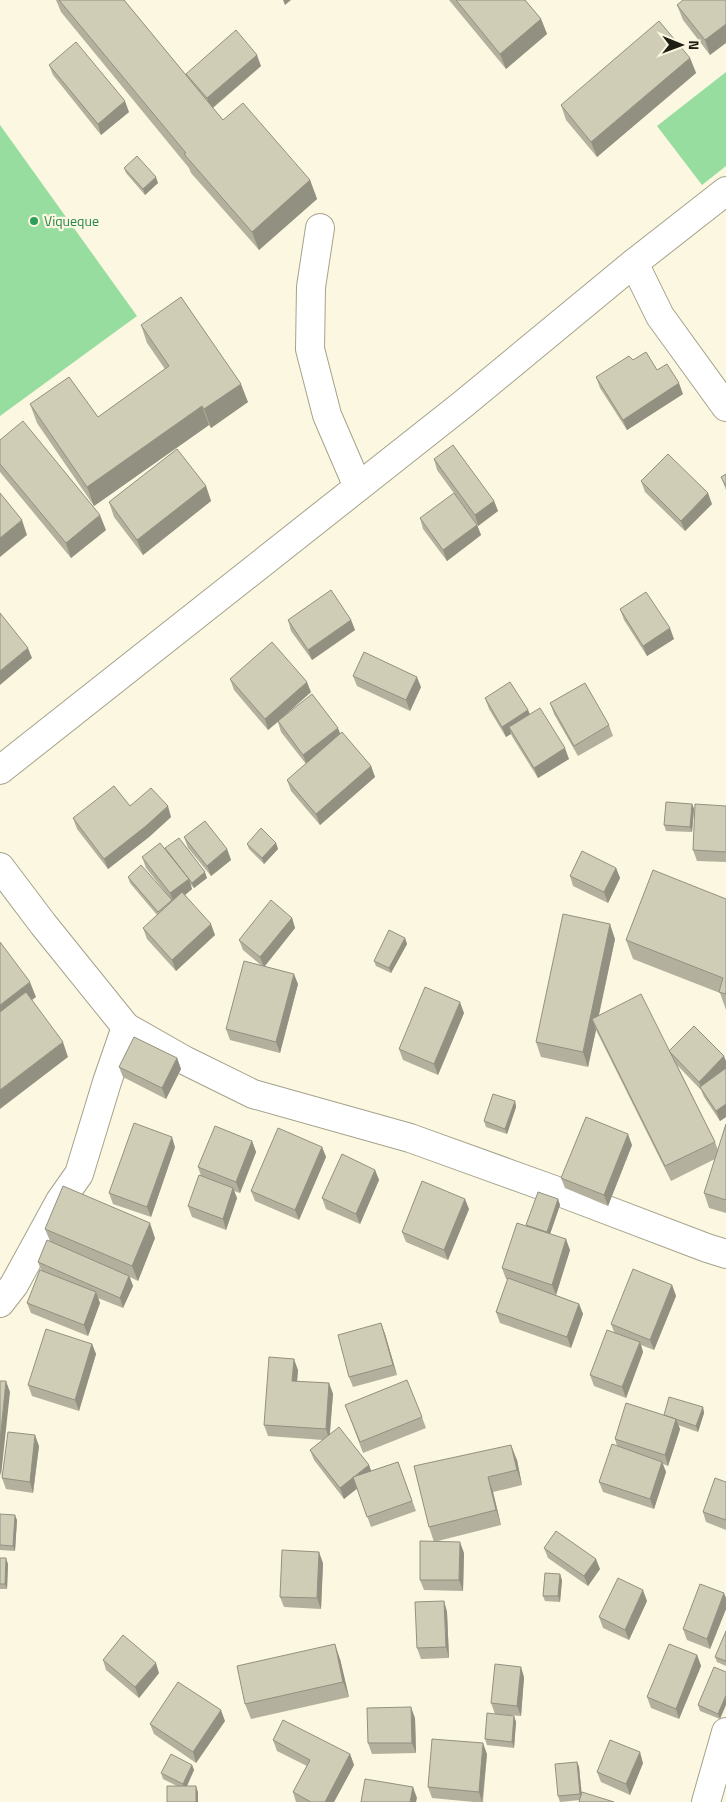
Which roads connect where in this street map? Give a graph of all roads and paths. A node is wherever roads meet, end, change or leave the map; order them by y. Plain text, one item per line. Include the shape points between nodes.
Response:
1 (726, 191) edge
2 (320, 228) dead end
3 (634, 263) junction
4 (726, 407) edge
5 (358, 487) junction
6 (0, 770) edge
7 (0, 867) edge
8 (126, 1027) junction
9 (726, 1254) edge
10 (0, 1303) edge
11 (726, 1732) edge
12 (706, 1802) edge

1 - 3 main road
2 - 5 main road via 311,287 310,349 328,415
3 - 4 main road via 660,316
3 - 5 main road
5 - 6 main road
7 - 8 main road
8 - 9 main road via 254,1094 410,1138
8 - 10 main road via 79,1174 60,1201 14,1285
11 - 12 main road

